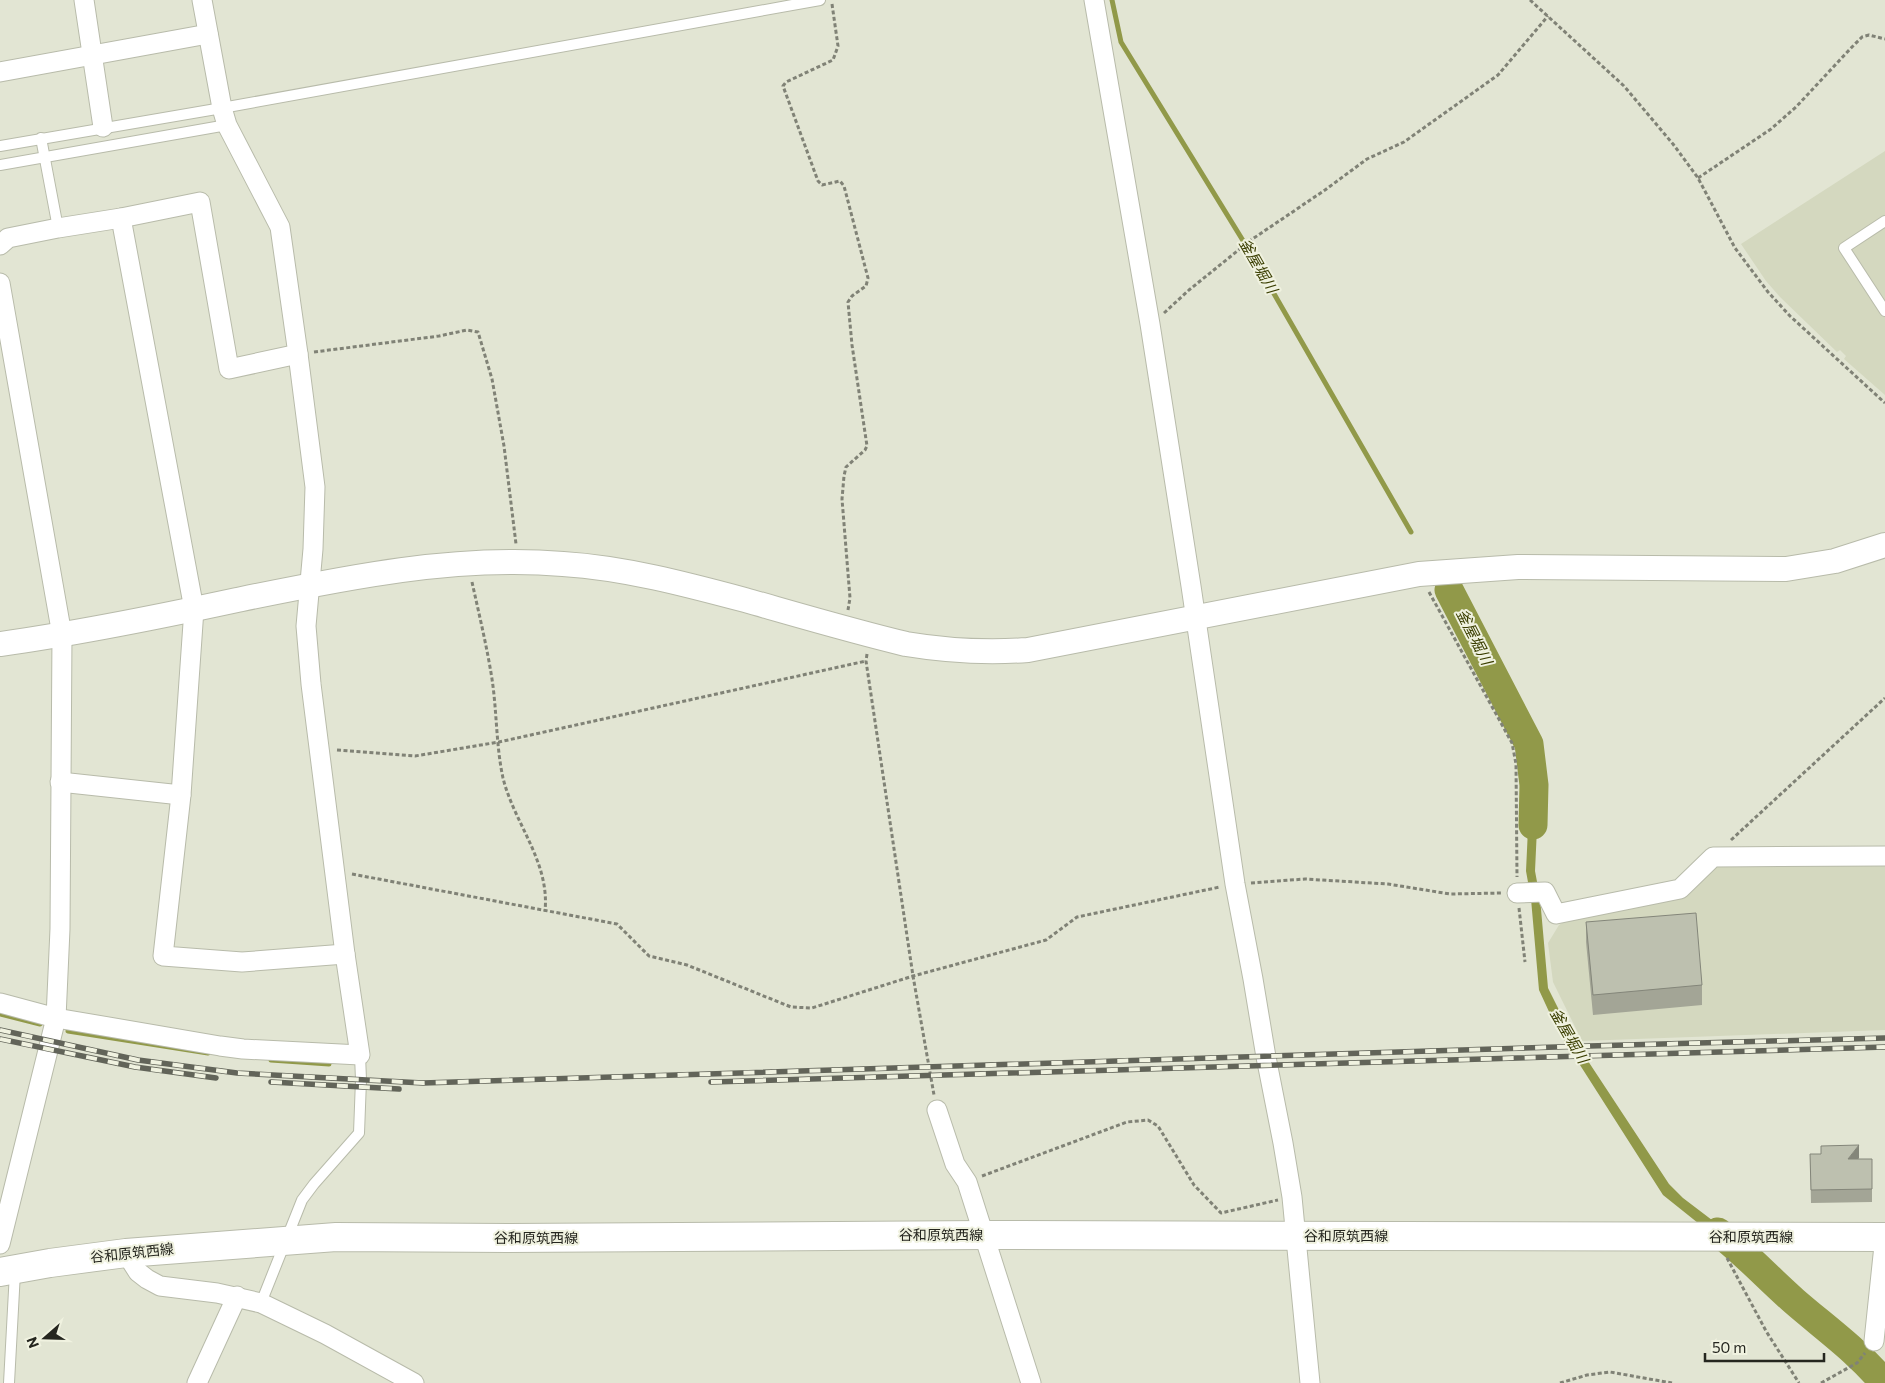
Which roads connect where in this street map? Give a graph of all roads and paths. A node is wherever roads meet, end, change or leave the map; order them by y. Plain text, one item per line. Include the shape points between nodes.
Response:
1 (84, 0) edge
2 (202, 0) edge
3 (820, 0) edge
4 (1094, 0) edge
5 (1530, 0) edge
6 (834, 10) dead end
7 (1548, 16) junction
8 (208, 34) junction
9 (1885, 39) edge
10 (93, 56) junction
11 (0, 72) edge
12 (224, 117) junction
13 (104, 127) junction
14 (41, 138) junction
15 (0, 146) edge
16 (45, 157) junction
17 (0, 165) edge
18 (1698, 178) junction
19 (121, 218) junction
20 (1885, 221) edge
21 (58, 228) junction
22 (0, 245) edge
23 (0, 283) edge
24 (1885, 311) edge
25 (1150, 324) junction
26 (298, 354) junction
27 (1885, 403) edge
28 (1885, 545) edge
29 (468, 562) junction
30 (519, 562) junction
31 (1419, 574) junction
32 (309, 585) junction
33 (194, 609) junction
34 (1195, 617) junction
35 (846, 628) junction
36 (62, 636) junction
37 (0, 644) edge
38 (1885, 698) edge
39 (499, 742) junction
40 (319, 749) junction
41 (60, 782) junction
42 (181, 794) junction
43 (1713, 856) junction
44 (1885, 856) edge
45 (334, 871) junction
46 (1235, 884) junction
47 (1517, 893) junction
48 (545, 911) junction
49 (344, 954) junction
50 (1525, 962) dead end
51 (913, 976) junction
52 (0, 1004) edge
53 (56, 1018) junction
54 (360, 1055) junction
55 (937, 1110) joint
56 (967, 1182) junction
57 (1292, 1197) junction
58 (985, 1235) junction
59 (1295, 1236) junction
60 (1727, 1237) junction
61 (1885, 1237) edge
62 (285, 1240) junction
63 (0, 1244) edge
64 (126, 1253) junction
65 (7, 1271) edge
66 (237, 1296) junction
67 (261, 1303) junction
68 (1874, 1340) dead end
69 (1856, 1364) dead end
70 (8, 1383) edge
71 (197, 1383) edge
72 (414, 1383) edge
73 (1031, 1383) edge
74 (1310, 1383) edge
75 (1560, 1383) edge
76 (1672, 1383) edge
77 (1799, 1383) edge
78 (1821, 1383) edge

1 - 10 street
2 - 8 street
3 - 12 lane
4 - 25 street
5 - 7 path
6 - 35 path via 838,46 833,60 783,86 818,181 822,185 840,181 844,186 868,278 866,286 848,302 867,446 846,467 844,476 842,499 850,598
7 - 18 path via 1624,86
7 - 25 path via 1498,75 1404,142 1366,159 1251,240
8 - 10 street
8 - 12 street
9 - 18 path via 1870,35 1862,37 1771,129
10 - 11 street
10 - 13 street
12 - 13 lane
12 - 16 lane
12 - 26 street via 280,227
13 - 14 lane
14 - 15 lane
14 - 16 lane
16 - 17 lane
16 - 21 lane
18 - 27 path via 1735,248 1768,292
19 - 21 street
19 - 26 street via 200,202 229,369
19 - 33 street
20 - 24 lane via 1844,248
21 - 22 street via 8,238
23 - 36 street
25 - 34 street
26 - 30 path via 468,330 478,332 492,379 504,446
26 - 32 street via 315,487
28 - 31 street via 1835,561 1786,570 1518,567
29 - 30 street
29 - 32 street
29 - 39 path via 492,680
30 - 35 street via 613,569 658,577
31 - 34 street
31 - 47 path via 1512,743 1516,764
32 - 33 street
32 - 40 street via 306,626
33 - 36 street
33 - 42 street
34 - 35 street via 1028,650 978,653 906,644
34 - 46 street
36 - 37 street
36 - 41 street
38 - 43 path
39 - 40 path via 415,756
39 - 48 path via 503,778 536,857
39 - 51 path via 866,661
40 - 45 street
41 - 42 street
41 - 53 street
42 - 49 street via 163,956 242,962
43 - 44 street
43 - 47 street via 1680,889 1556,914 1544,892
45 - 48 path
45 - 49 street
46 - 47 path via 1305,879 1388,884 1450,894
46 - 51 path via 1077,917 1046,940
46 - 57 street
47 - 50 path
48 - 51 path via 617,924 649,956 687,965 791,1007 812,1008
49 - 54 street
51 - 55 path
52 - 53 street
53 - 54 street via 243,1049
53 - 63 street
54 - 62 lane via 358,1133 302,1200
55 - 56 street via 955,1164
56 - 57 path via 1128,1122 1148,1120 1158,1126 1194,1185 1221,1213
56 - 58 street
57 - 59 street
58 - 59 main road, 谷和原筑西線
58 - 62 main road, 谷和原筑西線 via 336,1237
58 - 73 street
59 - 60 main road, 谷和原筑西線
59 - 74 street
60 - 61 main road, 谷和原筑西線
60 - 77 path via 1766,1331
61 - 68 street
62 - 64 main road, 谷和原筑西線
62 - 67 lane
64 - 65 main road, 谷和原筑西線
64 - 66 street via 138,1272 160,1286
65 - 70 lane
66 - 67 street
66 - 71 street
67 - 72 street
69 - 78 path
75 - 76 path via 1610,1372

